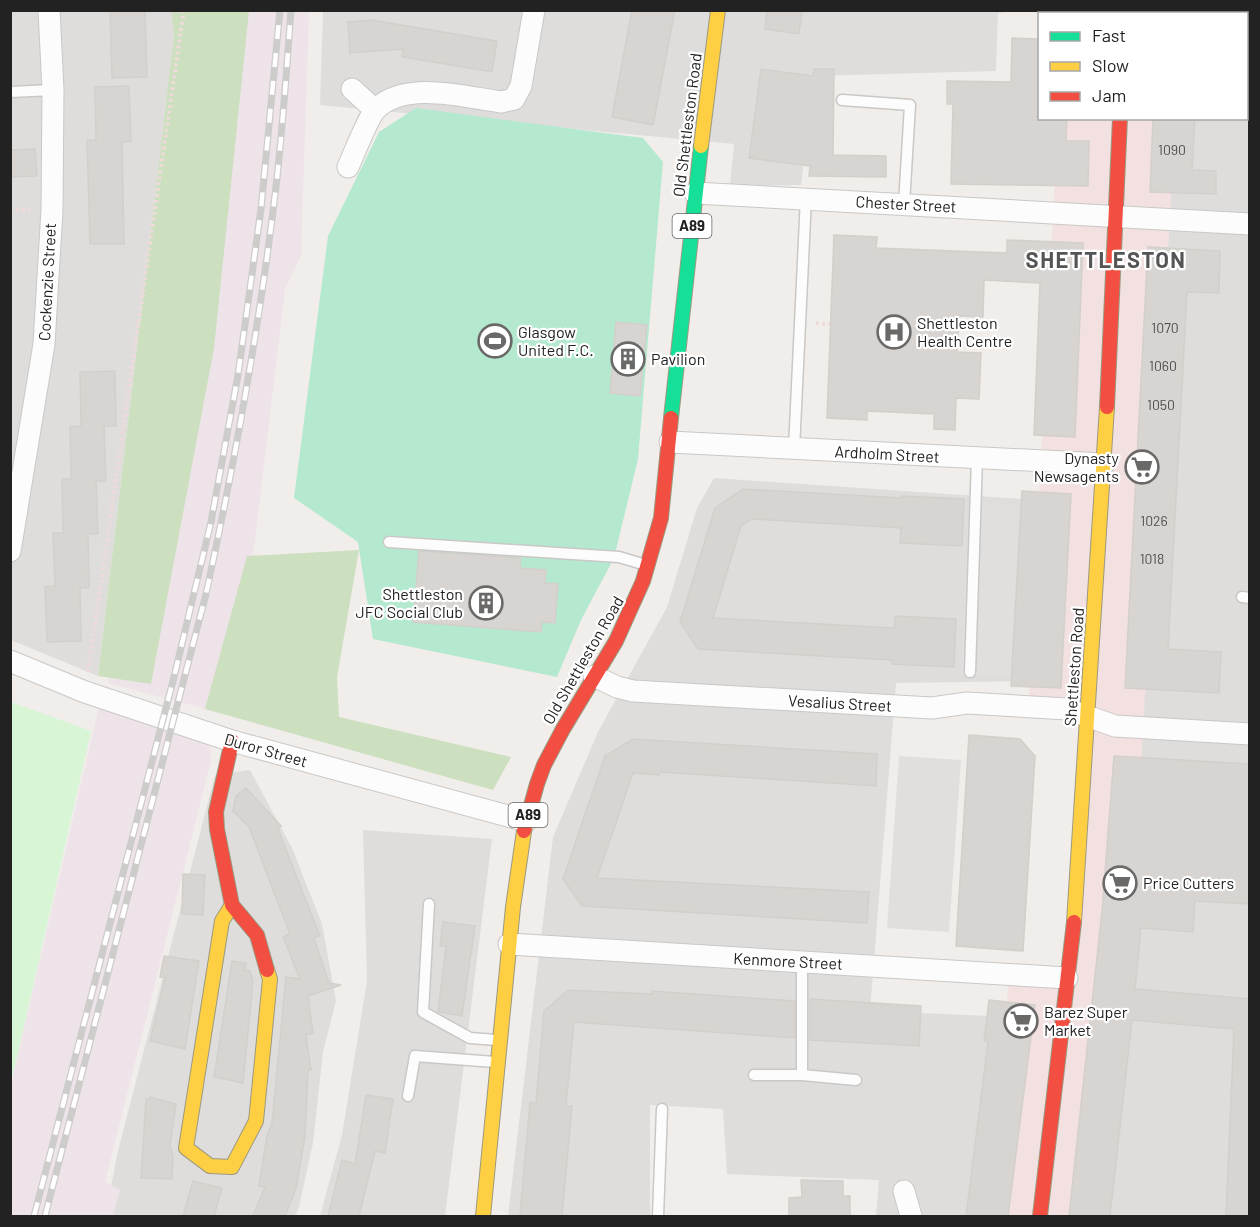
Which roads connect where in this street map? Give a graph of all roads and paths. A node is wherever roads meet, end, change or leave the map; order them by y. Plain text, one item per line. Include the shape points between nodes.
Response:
1 (49, 10) edge
2 (181, 10) edge
3 (534, 10) edge
4 (718, 10) edge
5 (352, 88) dead end
6 (53, 90) junction
7 (10, 92) edge
8 (842, 100) dead end
9 (375, 110) junction
10 (1120, 120) edge
11 (348, 167) dead end
12 (695, 193) junction
13 (806, 198) junction
14 (904, 204) junction
15 (1116, 217) junction
16 (1250, 224) edge
17 (670, 442) junction
18 (794, 449) junction
19 (977, 458) junction
20 (1104, 464) junction
21 (389, 542) dead end
22 (10, 551) edge
23 (649, 566) junction
24 (10, 661) edge
25 (970, 672) dead end
26 (594, 676) junction
27 (85, 692) junction
28 (1088, 717) junction
29 (1250, 734) edge
30 (232, 741) junction
31 (526, 821) junction
32 (232, 904) junction
33 (429, 904) dead end
34 (509, 944) junction
35 (802, 961) junction
36 (1067, 978) junction
37 (500, 1040) junction
38 (498, 1062) junction
39 (754, 1075) dead end
40 (802, 1075) junction
41 (856, 1080) dead end
42 (408, 1096) dead end
43 (662, 1109) dead end
44 (904, 1191) dead end
45 (483, 1216) edge
46 (658, 1216) edge
47 (910, 1216) edge
48 (1040, 1216) edge

1 - 6 street, Cockenzie Street
2 - 27 path
3 - 9 street via 521,86 514,99 501,102 421,92 392,98
4 - 12 street, Old Shettleston Road / A89
5 - 9 street
6 - 7 lane
6 - 22 street, Cockenzie Street via 52,210 44,344
8 - 14 lane via 910,105
9 - 11 street
10 - 15 street, Shettleston Road
12 - 13 street, Chester Street
12 - 17 street, Old Shettleston Road / A89
13 - 14 street, Chester Street
13 - 18 lane
14 - 15 street, Chester Street
15 - 16 street, Chester Street
15 - 20 street, Shettleston Road
17 - 18 street, Ardholm Street
17 - 23 street, Old Shettleston Road / A89 via 661,518
18 - 19 street, Ardholm Street
19 - 20 street, Ardholm Street
19 - 25 lane
20 - 28 street, Shettleston Road
21 - 23 lane via 619,557
23 - 26 street, Old Shettleston Road / A89 via 629,616
24 - 27 street, Duror Street
26 - 28 street, Vesalius Street via 633,692 932,708 967,704 1067,709
26 - 31 street, Old Shettleston Road / A89 via 546,762
27 - 30 street, Duror Street
28 - 29 street, Vesalius Street via 1115,726
28 - 36 street, Shettleston Road
30 - 31 street, Duror Street
30 - 32 street via 216,812
31 - 34 street, Old Shettleston Road / A89
32 - 32 street via 257,935 270,979 256,1120 232,1167 210,1166 186,1148 222,921
33 - 37 lane via 423,1012 470,1038
34 - 35 street, Kenmore Street
34 - 37 street, Old Shettleston Road / A89
35 - 36 street, Kenmore Street
35 - 40 lane
36 - 48 street, Shettleston Road
37 - 38 street, Old Shettleston Road / A89
38 - 42 lane via 415,1056
38 - 45 street, Old Shettleston Road / A89
39 - 40 lane
40 - 41 lane
43 - 46 lane
44 - 47 street

